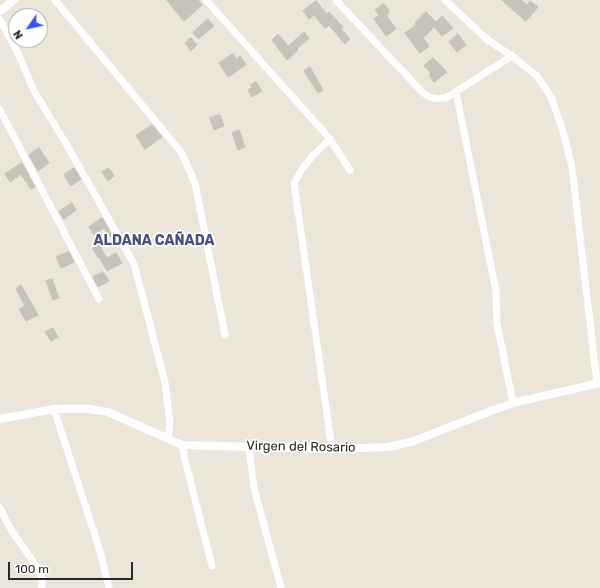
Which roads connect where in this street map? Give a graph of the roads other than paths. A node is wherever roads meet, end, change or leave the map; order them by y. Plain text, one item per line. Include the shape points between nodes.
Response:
1 (14, 0) edge
2 (55, 0) edge
3 (206, 0) edge
4 (336, 0) edge
5 (445, 0) edge
6 (0, 11) edge
7 (0, 20) edge
8 (512, 56) junction
9 (456, 92) junction
10 (0, 110) edge
11 (330, 139) junction
12 (350, 170) dead end
13 (99, 299) dead end
14 (225, 335) dead end
15 (599, 383) edge
16 (513, 403) junction
17 (54, 409) junction
18 (0, 419) edge
19 (168, 439) junction
20 (182, 445) junction
21 (249, 447) junction
22 (332, 449) junction
23 (0, 508) edge
24 (212, 566) dead end
25 (42, 588) edge
26 (109, 588) edge
27 (281, 588) edge

1 - 6 street
2 - 14 street via 181,152 195,183
3 - 11 street
4 - 9 street via 428,97 446,98
5 - 8 street via 489,41
7 - 19 street via 34,90 134,264 165,382 170,423
8 - 9 street
8 - 15 street via 536,76 551,97 563,131 572,167
9 - 16 street via 496,291 497,323
10 - 13 street
11 - 12 street
11 - 22 street via 313,155 294,183
15 - 16 street, Virgen del Rosario
16 - 22 street, Virgen del Rosario via 411,442 388,447
17 - 18 street, Virgen del Rosario
17 - 19 street, Virgen del Rosario via 108,412
17 - 26 street via 100,551
19 - 20 street, Virgen del Rosario
20 - 21 street, Virgen del Rosario
20 - 24 street
21 - 22 street, Virgen del Rosario
21 - 27 street via 254,488
23 - 25 street via 10,528 36,566 42,578

